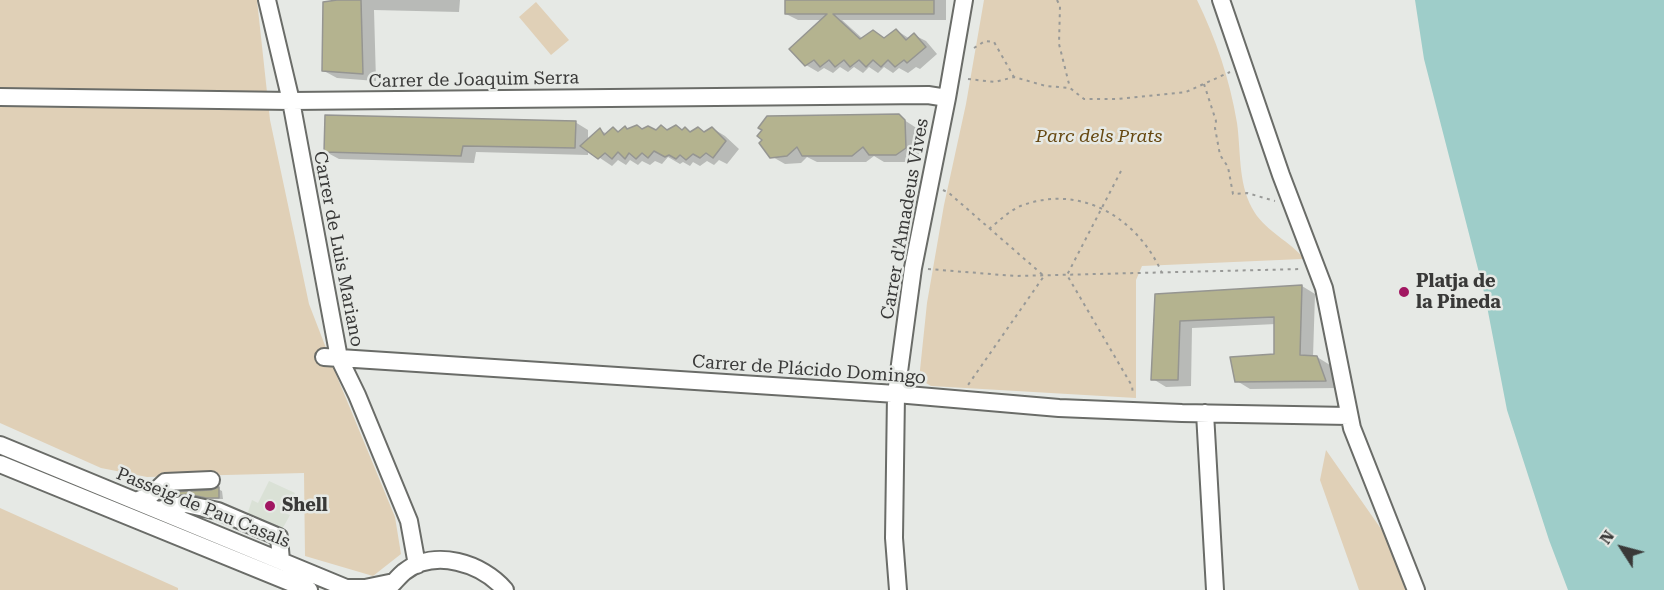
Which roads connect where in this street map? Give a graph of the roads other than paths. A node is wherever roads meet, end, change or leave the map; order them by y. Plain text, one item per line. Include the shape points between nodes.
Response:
1 (267, 0) edge
2 (964, 0) edge
3 (1221, 0) edge
4 (0, 97) edge
5 (947, 98) junction
6 (291, 101) junction
7 (332, 357) junction
8 (896, 394) junction
9 (1205, 413) junction
10 (1349, 416) junction
11 (0, 445) edge
12 (0, 464) edge
13 (211, 480) dead end
14 (136, 501) junction
15 (417, 565) junction
16 (390, 586) edge
17 (309, 590) edge
18 (505, 590) edge
19 (898, 590) edge
20 (1215, 590) edge
21 (1416, 590) edge

1 - 6 street, Carrer de Luis Mariano
2 - 5 street, Carrer d'Amadeus Vives
3 - 10 street via 1324,288
4 - 6 street, Carrer de Joaquim Serra
5 - 6 street, Carrer de Joaquim Serra via 928,95
5 - 8 street, Carrer d'Amadeus Vives via 913,268
6 - 7 street, Carrer de Luis Mariano
7 - 8 street, Carrer de Plácido Domingo
7 - 15 street, Carrer de Luis Mariano via 357,395 409,521
8 - 9 street, Carrer de Plácido Domingo via 1059,408
8 - 19 street, Carrer d'Amadeus Vives via 894,538
9 - 10 street, Carrer de Plácido Domingo
9 - 20 street
10 - 21 street
11 - 14 street, Passeig de Pau Casals
12 - 17 street, Passeig de Pau Casals
13 - 14 street via 165,482 151,495
14 - 16 street, Passeig de Pau Casals via 346,588
15 - 16 street
15 - 18 street via 445,560 469,565 491,576

